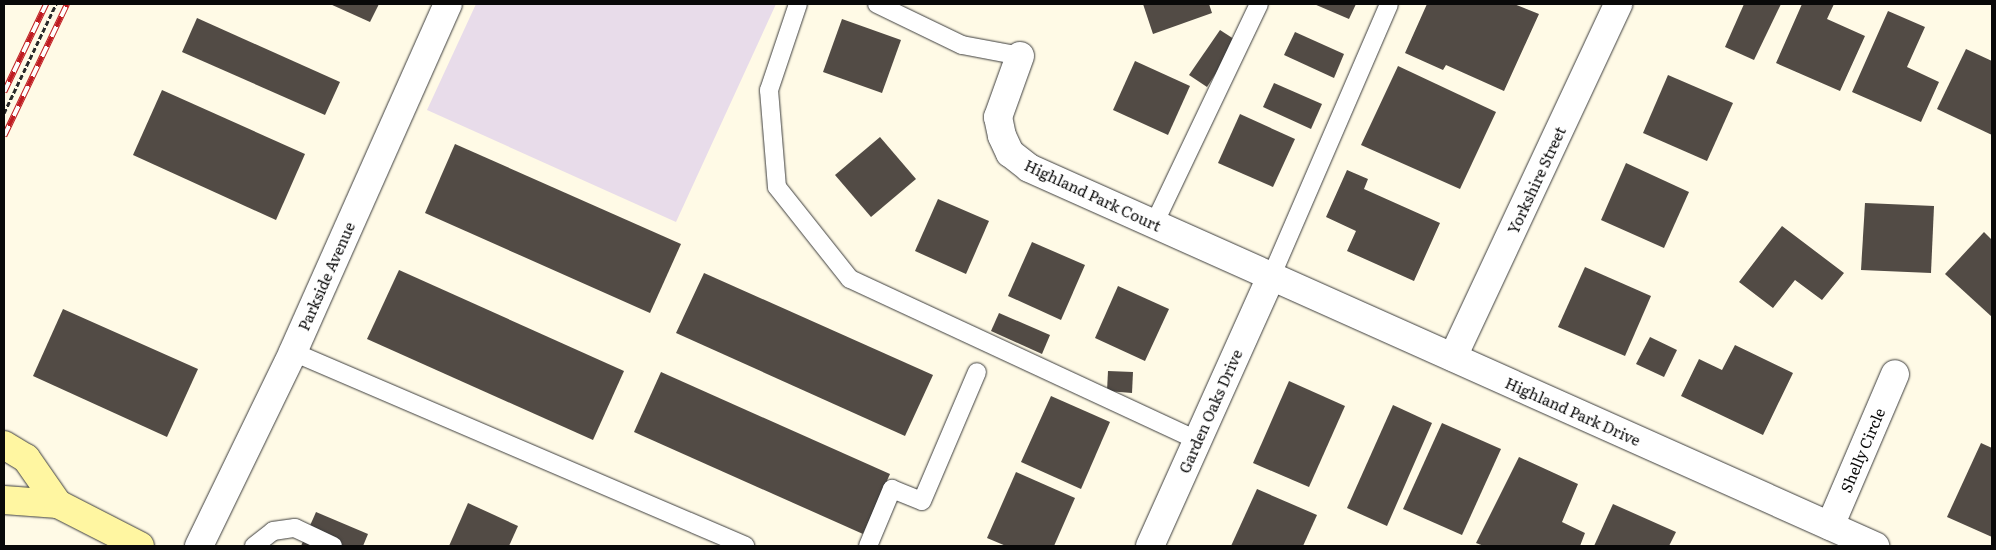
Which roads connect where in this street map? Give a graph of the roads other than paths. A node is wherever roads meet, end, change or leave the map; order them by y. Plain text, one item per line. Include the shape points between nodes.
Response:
1 (448, 4) edge
2 (798, 4) edge
3 (877, 4) edge
4 (1259, 4) edge
5 (1389, 4) edge
6 (1618, 4) edge
7 (1020, 56) joint
8 (1154, 224) junction
9 (1270, 277) junction
10 (292, 352) junction
11 (1453, 357) junction
12 (977, 372) dead end
13 (1895, 374) dead end
14 (1197, 440) junction
15 (4, 445) edge
16 (4, 500) edge
17 (58, 504) junction
18 (1830, 526) junction
19 (140, 546) edge
20 (199, 546) edge
21 (254, 546) edge
22 (333, 546) edge
23 (745, 546) edge
24 (868, 546) edge
25 (1150, 546) edge
26 (1875, 546) edge

1 - 10 street, Parkside Avenue
2 - 14 lane via 769,90 777,187 850,279
3 - 7 lane via 962,45
4 - 8 lane
5 - 9 lane
6 - 11 street, Yorkshire Street
7 - 8 street, Highland Park Court via 998,117 1010,153 1029,168
8 - 9 street, Highland Park Court
9 - 11 street, Highland Park Drive
9 - 14 street, Garden Oaks Drive
10 - 20 street, Parkside Avenue
10 - 23 lane
11 - 18 street, Highland Park Drive
12 - 24 lane via 922,501 892,489
13 - 18 street, Shelly Circle
14 - 25 street, Garden Oaks Drive
15 - 17 main road via 26,458
16 - 17 main road
17 - 19 main road
18 - 26 street, Highland Park Drive
21 - 22 lane via 273,531 295,528

